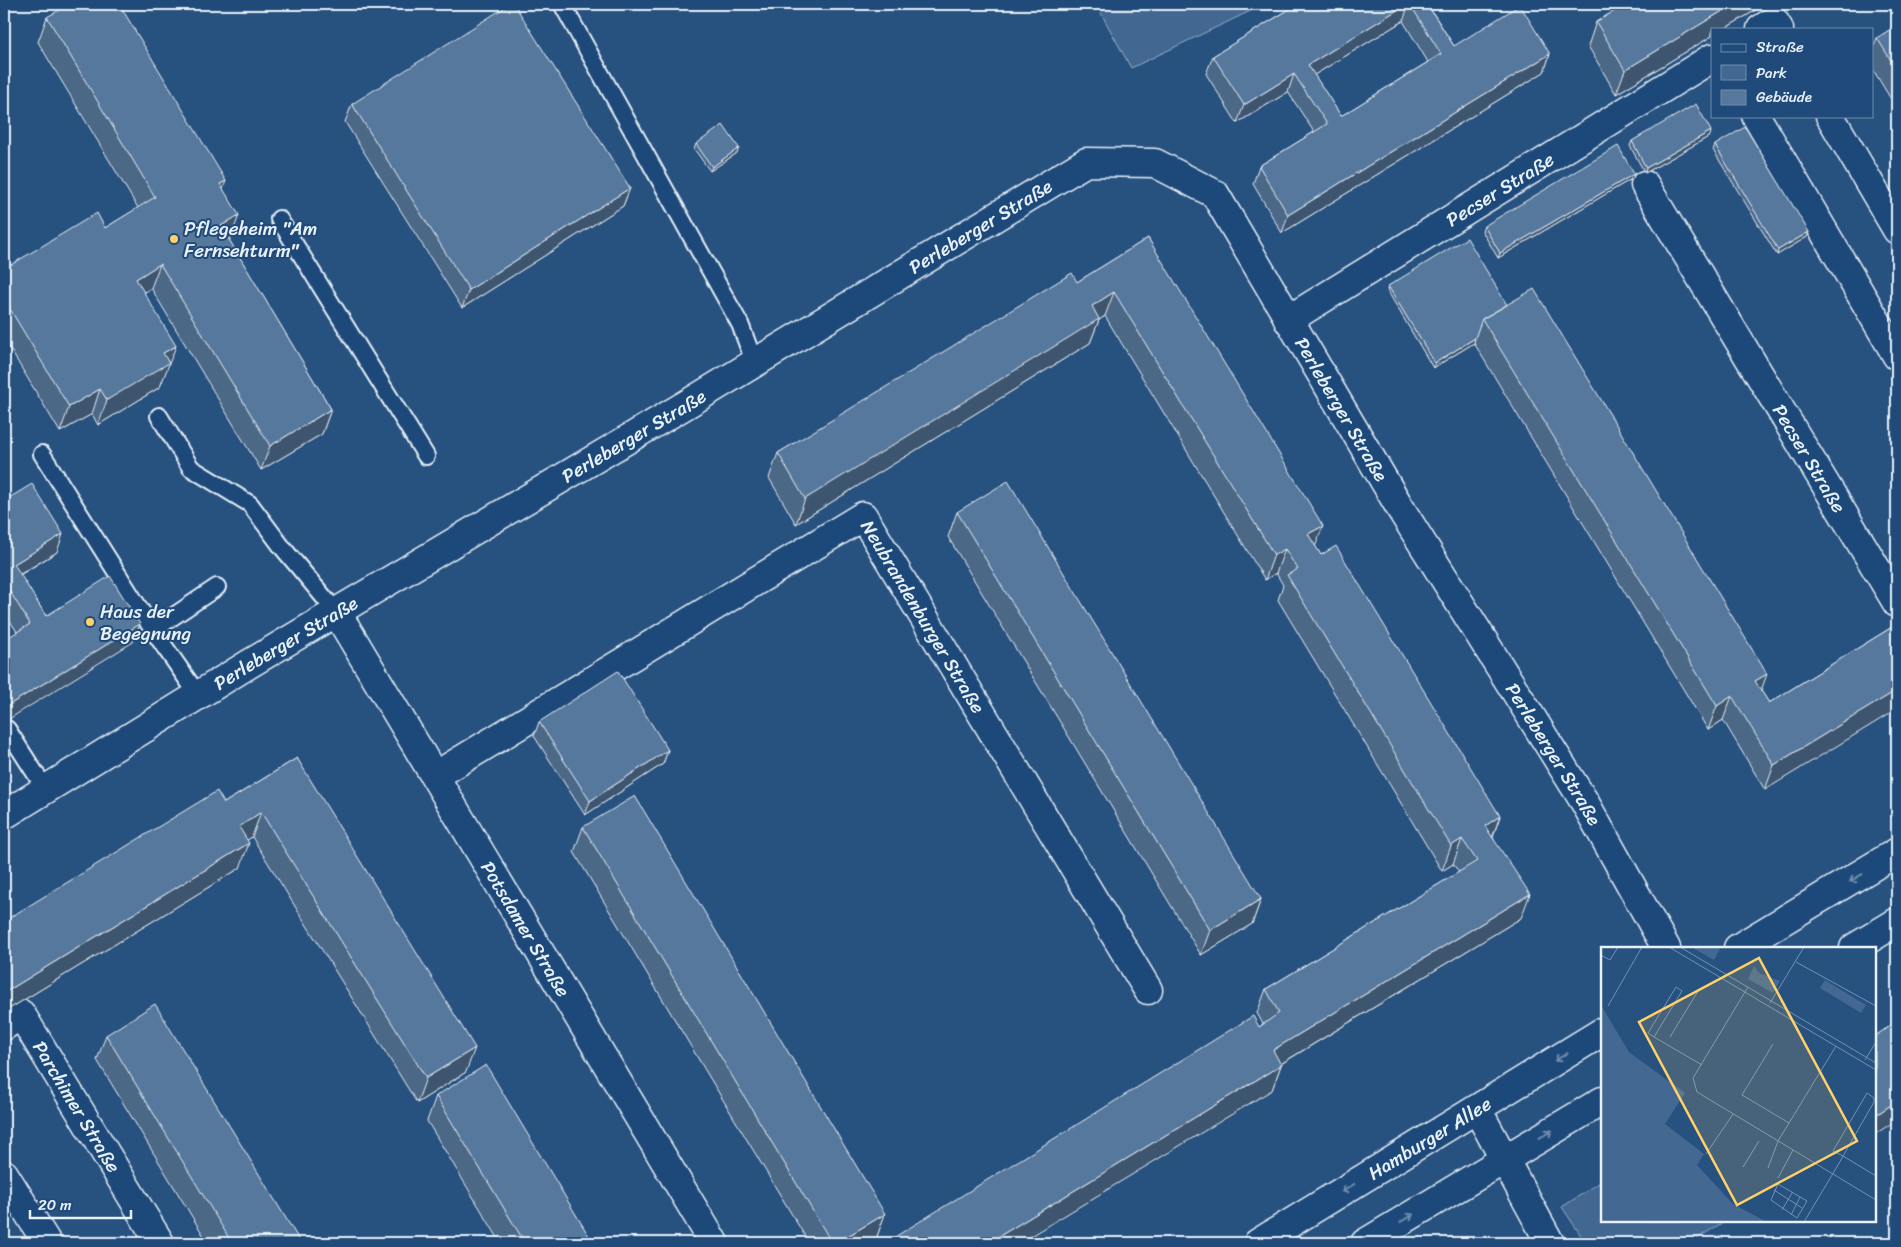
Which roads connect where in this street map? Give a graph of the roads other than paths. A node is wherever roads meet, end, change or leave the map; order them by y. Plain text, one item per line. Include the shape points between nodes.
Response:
1 (562, 4) edge
2 (1763, 28) edge
3 (1778, 28) edge
4 (1711, 59) edge
5 (1757, 118) edge
6 (1831, 118) edge
7 (1644, 185) dead end
8 (279, 219) dead end
9 (1897, 230) edge
10 (1288, 320) junction
11 (1897, 356) edge
12 (755, 364) junction
13 (159, 416) dead end
14 (42, 454) dead end
15 (426, 456) dead end
16 (217, 586) dead end
17 (1897, 603) edge
18 (337, 613) junction
19 (153, 630) junction
20 (198, 695) junction
21 (7, 729) edge
22 (435, 776) junction
23 (46, 790) junction
24 (4, 815) edge
25 (1897, 852) edge
26 (1897, 922) edge
27 (1665, 947) edge
28 (1740, 947) edge
29 (1856, 947) edge
30 (1148, 990) dead end
31 (4, 1026) edge
32 (1601, 1033) edge
33 (1601, 1102) edge
34 (1476, 1109) junction
35 (1504, 1160) junction
36 (4, 1174) edge
37 (47, 1243) edge
38 (160, 1243) edge
39 (714, 1243) edge
40 (1258, 1243) edge
41 (1365, 1243) edge
42 (1550, 1243) edge

1 - 12 lane via 740,324
2 - 3 street via 1774,21
4 - 10 street, Pecser Straße
5 - 11 street
6 - 9 street
7 - 17 street, Pecser Straße
8 - 15 lane
10 - 12 street, Perleberger Straße via 1215,194 1155,163 1086,162
10 - 27 street, Perleberger Straße via 1402,511 1584,801
12 - 18 street, Perleberger Straße
13 - 18 lane via 191,468 250,504
14 - 19 lane
16 - 19 lane
18 - 20 street, Perleberger Straße
18 - 22 street, Potsdamer Straße
19 - 20 lane
20 - 23 street, Perleberger Straße
21 - 23 lane
22 - 30 street, Neubrandenburger Straße via 863,516
22 - 39 street, Potsdamer Straße
23 - 24 street, Perleberger Straße
25 -> 28 street
26 - 29 street
31 - 38 street, Parchimer Straße via 21,1014
32 -> 34 street, Hamburger Allee
35 -> 33 street
34 - 35 street
34 -> 40 street, Hamburger Allee
41 -> 35 street
35 - 42 street
36 - 37 street

